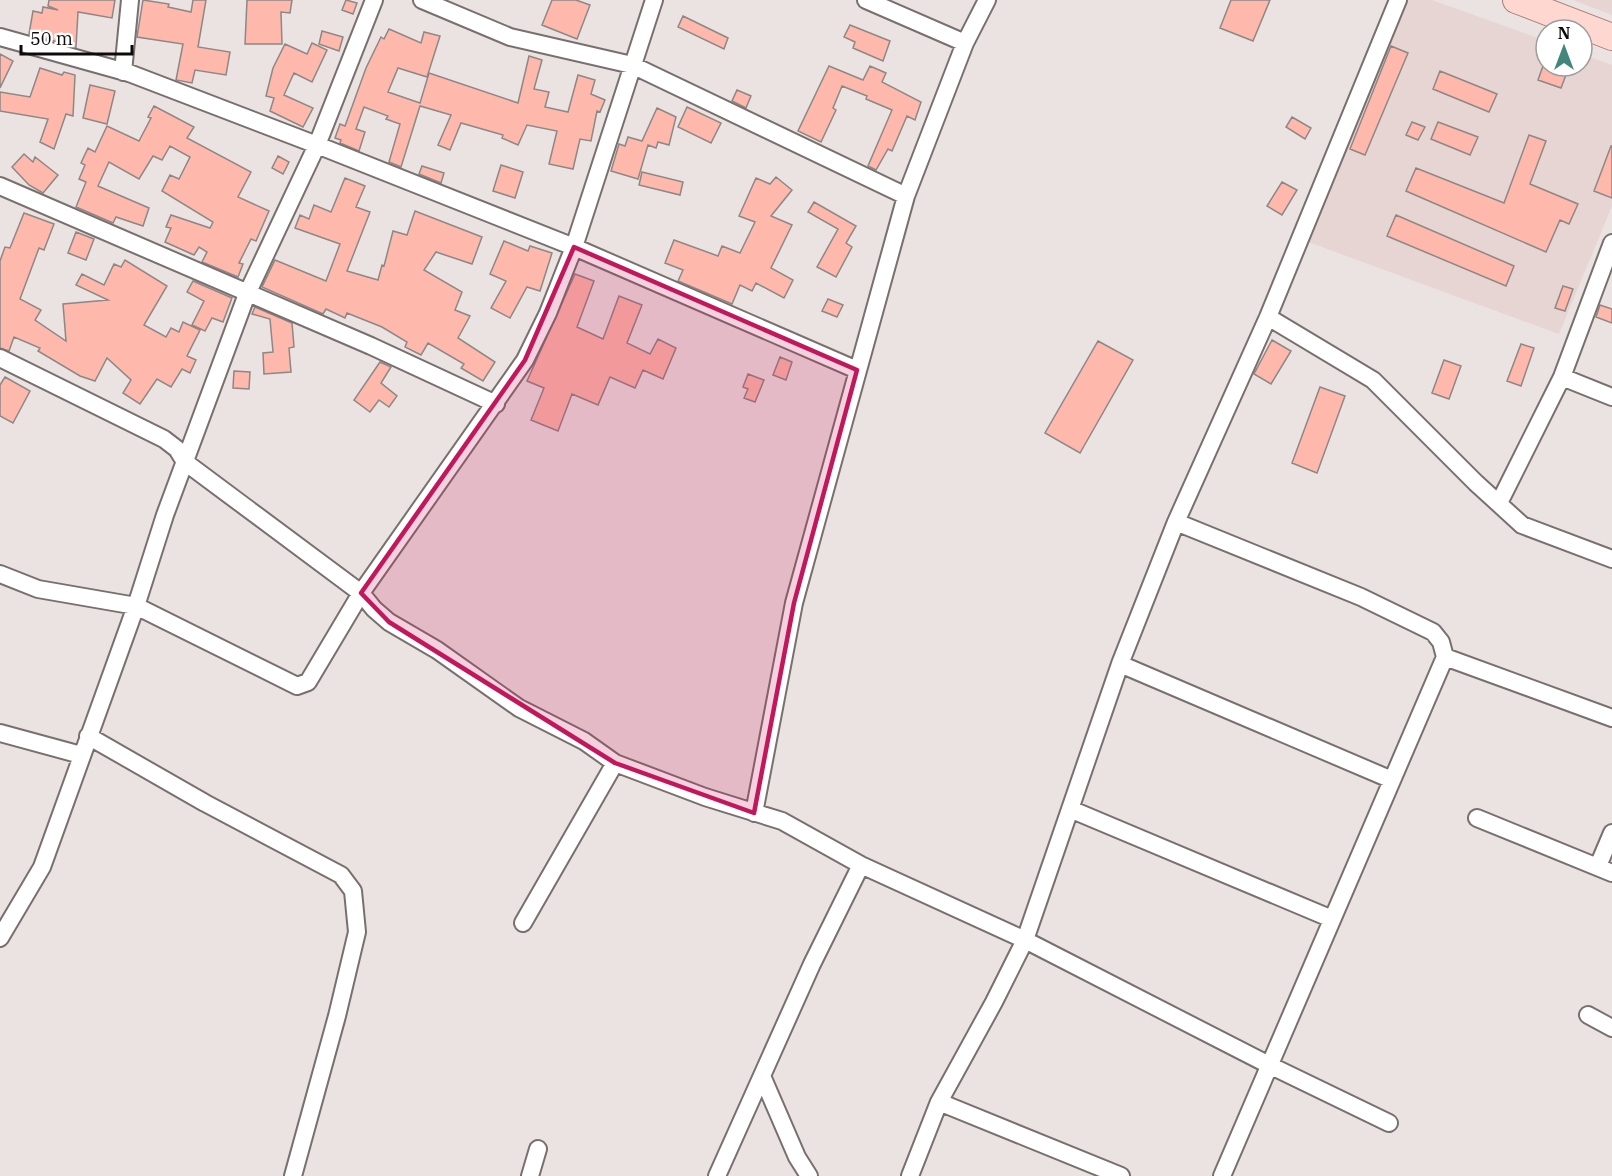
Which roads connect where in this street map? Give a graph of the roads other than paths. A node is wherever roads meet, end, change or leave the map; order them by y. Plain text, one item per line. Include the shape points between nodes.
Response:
1 (130, 0) edge
2 (374, 0) edge
3 (422, 0) edge
4 (654, 0) edge
5 (866, 0) edge
6 (987, 0) edge
7 (1398, 0) edge
8 (1516, 0) edge
9 (1612, 36) edge
10 (0, 37) edge
11 (965, 43) junction
12 (632, 65) junction
13 (123, 72) junction
14 (317, 145) junction
15 (0, 186) edge
16 (906, 196) junction
17 (1612, 243) edge
18 (574, 247) junction
19 (247, 294) junction
20 (1268, 317) junction
21 (0, 358) edge
22 (857, 370) junction
23 (1562, 377) junction
24 (1612, 397) edge
25 (496, 404) junction
26 (185, 462) junction
27 (1499, 503) junction
28 (1176, 522) junction
29 (1612, 559) edge
30 (0, 574) edge
31 (361, 593) junction
32 (135, 606) junction
33 (1445, 657) junction
34 (1120, 664) junction
35 (1612, 718) edge
36 (0, 733) edge
37 (88, 736) junction
38 (81, 755) junction
39 (615, 763) junction
40 (1392, 780) junction
41 (1070, 809) junction
42 (754, 813) junction
43 (1477, 818) dead end
44 (1612, 833) edge
45 (861, 865) junction
46 (1605, 870) edge
47 (1332, 919) junction
48 (523, 923) dead end
49 (0, 938) edge
50 (1025, 940) junction
51 (1588, 1015) dead end
52 (1612, 1028) edge
53 (1269, 1065) junction
54 (762, 1076) junction
55 (939, 1102) junction
56 (1389, 1123) dead end
57 (538, 1149) dead end
58 (293, 1176) edge
59 (530, 1176) edge
60 (717, 1176) edge
61 (809, 1176) edge
62 (910, 1176) edge
63 (1121, 1176) edge
64 (1222, 1176) edge

1 - 13 street
2 - 14 street
3 - 12 street via 510,38
4 - 12 street
5 - 11 street
6 - 11 street
7 - 20 street
8 - 9 main road
10 - 13 street
11 - 16 street
12 - 16 street
12 - 18 street
13 - 14 street
14 - 18 street
14 - 19 street
15 - 19 street
16 - 22 street
17 - 23 street
18 - 22 street
18 - 25 street via 525,360
19 - 25 street
19 - 26 street
20 - 27 street via 1373,380
20 - 28 street
21 - 26 street via 164,439
22 - 42 street via 794,603
23 - 24 street
23 - 27 street
25 - 31 street
26 - 31 street
26 - 32 street
27 - 29 street via 1522,525
28 - 33 street via 1361,597 1433,632
28 - 34 street
30 - 32 street via 38,589
31 - 32 street via 308,682 297,686
31 - 39 street via 388,621 519,708 584,741
32 - 37 street
33 - 35 street
33 - 40 street
34 - 40 street
34 - 41 street
36 - 38 street
37 - 38 street
37 - 58 street via 341,875 353,891 357,932
38 - 49 street via 42,867
39 - 42 street
39 - 48 street
40 - 47 street
41 - 47 street
41 - 50 street
42 - 45 street via 782,821
43 - 46 street
44 - 46 street
45 - 50 street
45 - 54 street
47 - 53 street
50 - 53 street
50 - 55 street
51 - 52 street
53 - 56 street
53 - 64 street
54 - 60 street
54 - 61 street
55 - 62 street
55 - 63 street
57 - 59 street

